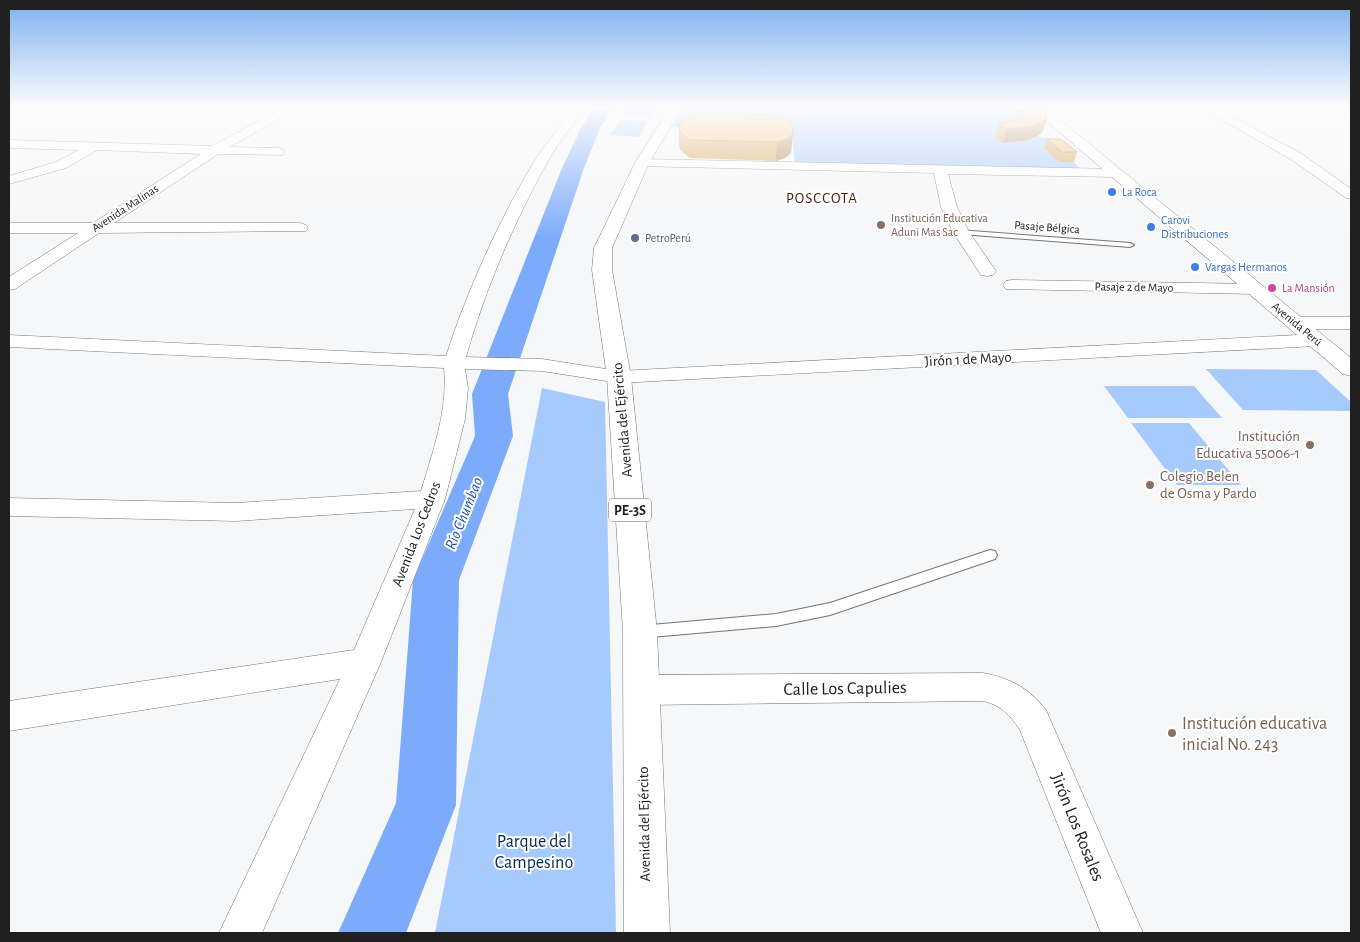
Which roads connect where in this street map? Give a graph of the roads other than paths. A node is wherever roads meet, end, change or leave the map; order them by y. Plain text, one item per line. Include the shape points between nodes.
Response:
1 (90, 150) edge
2 (215, 150) joint
3 (550, 150) edge
4 (650, 150) edge
5 (1088, 150) edge
6 (1286, 150) edge
7 (278, 152) dead end
8 (642, 163) junction
9 (940, 169) junction
10 (1123, 179) junction
11 (9, 180) edge
12 (1351, 195) edge
13 (9, 228) edge
14 (95, 228) junction
15 (300, 228) dead end
16 (961, 232) junction
17 (1130, 245) dead end
18 (987, 272) dead end
19 (1012, 285) dead end
20 (9, 286) edge
21 (1255, 289) junction
22 (1351, 323) edge
23 (1296, 324) junction
24 (1316, 340) junction
25 (9, 341) edge
26 (458, 363) junction
27 (1351, 369) edge
28 (620, 377) junction
29 (432, 499) junction
30 (9, 507) edge
31 (990, 556) dead end
32 (640, 632) junction
33 (365, 662) junction
34 (642, 690) junction
35 (9, 716) edge
36 (1034, 721) joint
37 (240, 933) edge
38 (647, 933) edge
39 (1122, 933) edge

1 - 11 street via 61,165
2 - 7 street
2 - 14 street, Avenida Malinas
3 - 26 street, Avenida Los Cedros via 502,238 467,320
4 - 8 main road, Avenida del Ejército / PE-3S
5 - 10 main road, Avenida Perú
6 - 12 street
8 - 9 street
8 - 28 main road, Avenida del Ejército / PE-3S via 601,259
9 - 10 street via 1025,171
9 - 16 street via 949,207
10 - 21 main road, Avenida Perú
13 - 14 street
14 - 15 street
14 - 20 street, Avenida Malinas
16 - 17 lane, Pasaje Bélgica
16 - 18 street
19 - 21 street, Pasaje 2 de Mayo
21 - 23 main road, Avenida Perú
22 - 23 street
23 - 24 main road, Avenida Perú
24 - 27 main road, Avenida Perú
24 - 28 street, Jirón 1 de Mayo
25 - 26 street, Jirón 1 de Mayo
26 - 28 street, Jirón 1 de Mayo via 542,365
26 - 29 street, Avenida Los Cedros via 453,419
28 - 32 main road, Avenida del Ejército / PE-3S
29 - 30 street via 236,512
29 - 33 street, Avenida Los Cedros
31 - 32 lane via 830,609 776,620
32 - 34 main road, Avenida del Ejército / PE-3S
33 - 35 street
33 - 37 street, Avenida Los Cedros
34 - 36 street, Calle Los Capulies via 983,687 1000,689 1014,697
34 - 38 main road, Avenida del Ejército / PE-3S
36 - 39 street, Jirón Los Rosales

